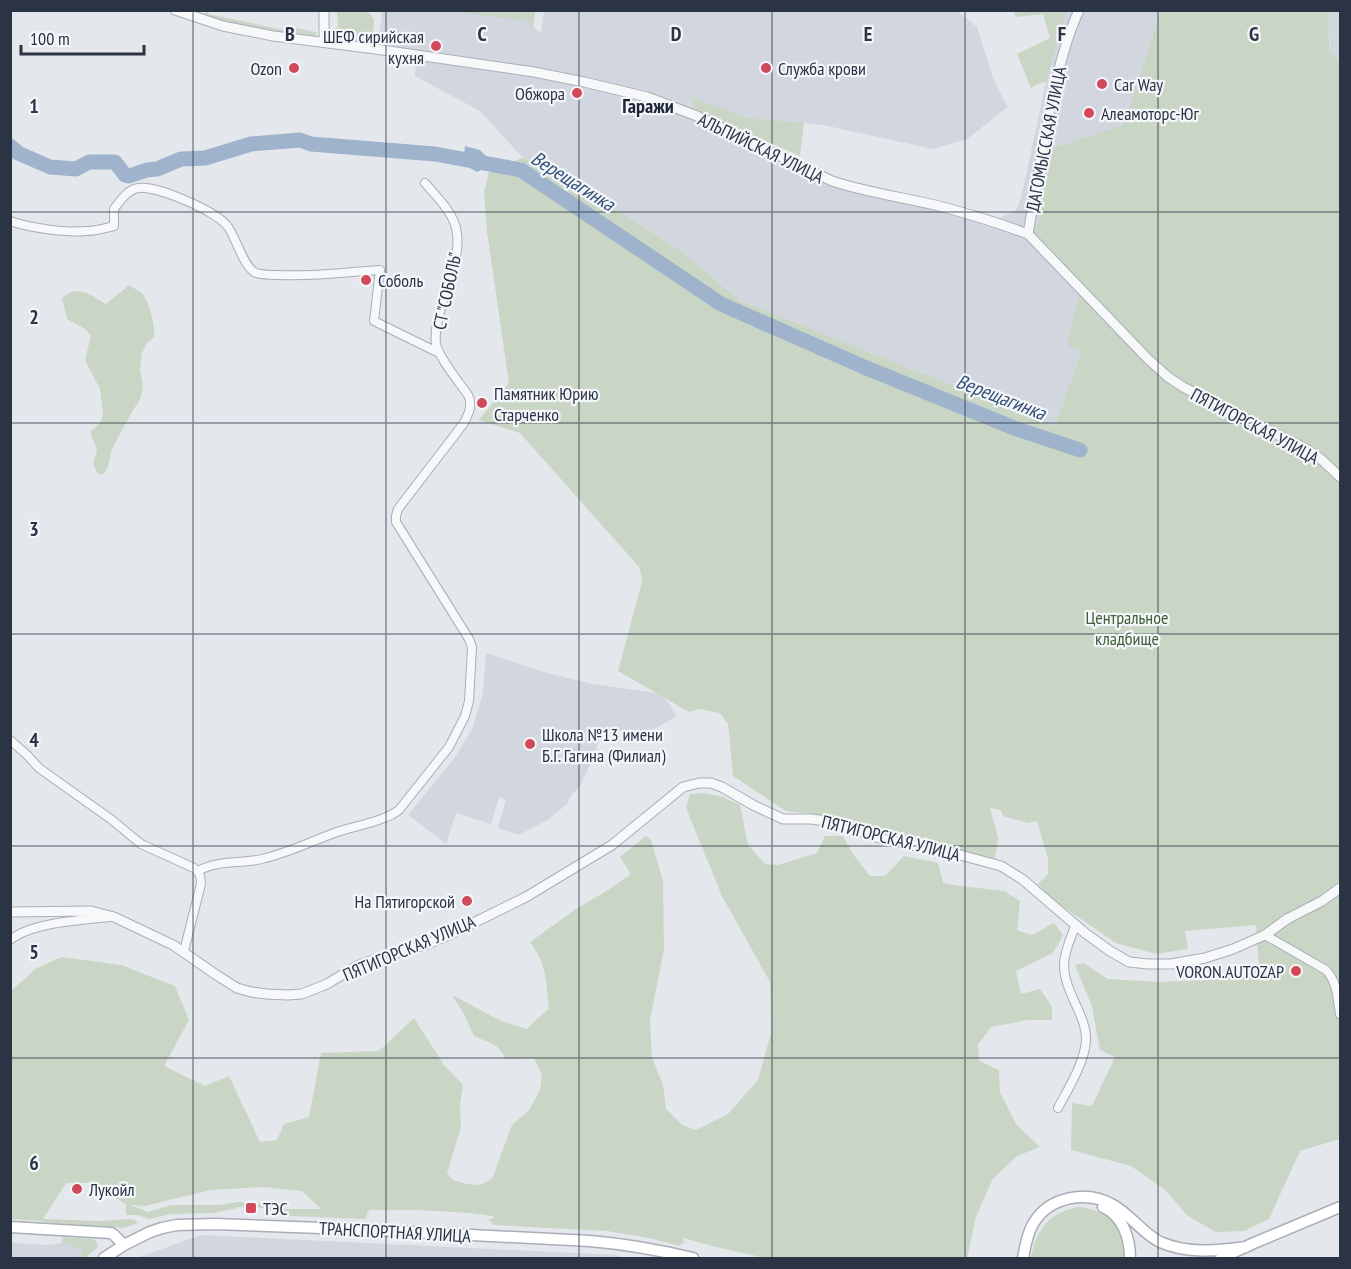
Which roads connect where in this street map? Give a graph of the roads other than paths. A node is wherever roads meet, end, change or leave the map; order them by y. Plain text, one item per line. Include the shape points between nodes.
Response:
1 (175, 10) edge
2 (324, 10) edge
3 (1079, 10) edge
4 (324, 42) junction
5 (425, 183) dead end
6 (10, 221) edge
7 (1028, 234) junction
8 (439, 352) junction
9 (1341, 477) edge
10 (10, 740) edge
11 (198, 871) junction
12 (1341, 888) edge
13 (10, 912) edge
14 (114, 917) junction
15 (1075, 926) junction
16 (1265, 935) junction
17 (10, 940) edge
18 (183, 951) junction
19 (1341, 1014) edge
20 (1058, 1108) dead end
21 (1058, 1202) junction
22 (1341, 1207) edge
23 (10, 1227) edge
24 (124, 1245) junction
25 (1246, 1247) junction
26 (104, 1258) edge
27 (693, 1258) edge
28 (1023, 1258) edge
29 (1130, 1258) edge
30 (1221, 1258) edge

1 - 4 street, АЛЬПИЙСКАЯ УЛИЦА via 223,27
2 - 4 street
3 - 7 street, ДАГОМЫССКАЯ УЛИЦА via 1058,74
4 - 7 street, АЛЬПИЙСКАЯ УЛИЦА via 534,72 647,97 697,116 832,181 937,206
5 - 8 street, СТ "СОБОЛЬ" via 450,216 458,236 436,330
6 - 8 street via 88,231 114,226 114,209 137,188 166,193 223,221 256,273 310,276 380,270 374,321
7 - 9 street, ПЯТИГОРСКАЯ УЛИЦА via 1168,377 1308,450
8 - 11 street, СТ "СОБОЛЬ" via 471,400 468,414 398,509 396,522 471,642 465,716 434,768 392,815 261,860
10 - 11 street via 39,768 141,844
11 - 18 street via 201,884
12 - 16 street, ПЯТИГОРСКАЯ УЛИЦА
13 - 14 street, ПЯТИГОРСКАЯ УЛИЦА via 96,911
14 - 17 street via 45,926
14 - 18 street, ПЯТИГОРСКАЯ УЛИЦА
15 - 16 street, ПЯТИГОРСКАЯ УЛИЦА via 1121,958 1148,964 1205,958
15 - 18 street, ПЯТИГОРСКАЯ УЛИЦА via 1022,879 1001,866 868,835 841,823 783,819 722,787 699,783 683,787 612,845 526,897 425,945 373,960 302,994 267,994 237,988
15 - 20 street via 1064,966 1086,1041
16 - 19 street via 1332,976
21 - 25 main road via 1083,1197 1104,1201 1142,1230 1179,1248
21 - 28 main road via 1034,1223
21 - 29 main road via 1085,1202 1108,1210 1125,1231
22 - 25 main road
23 - 24 main road via 111,1233
24 - 26 main road, ТРАНСПОРТНАЯ УЛИЦА
24 - 27 main road, ТРАНСПОРТНАЯ УЛИЦА via 162,1228 215,1224 590,1241
25 - 30 main road

